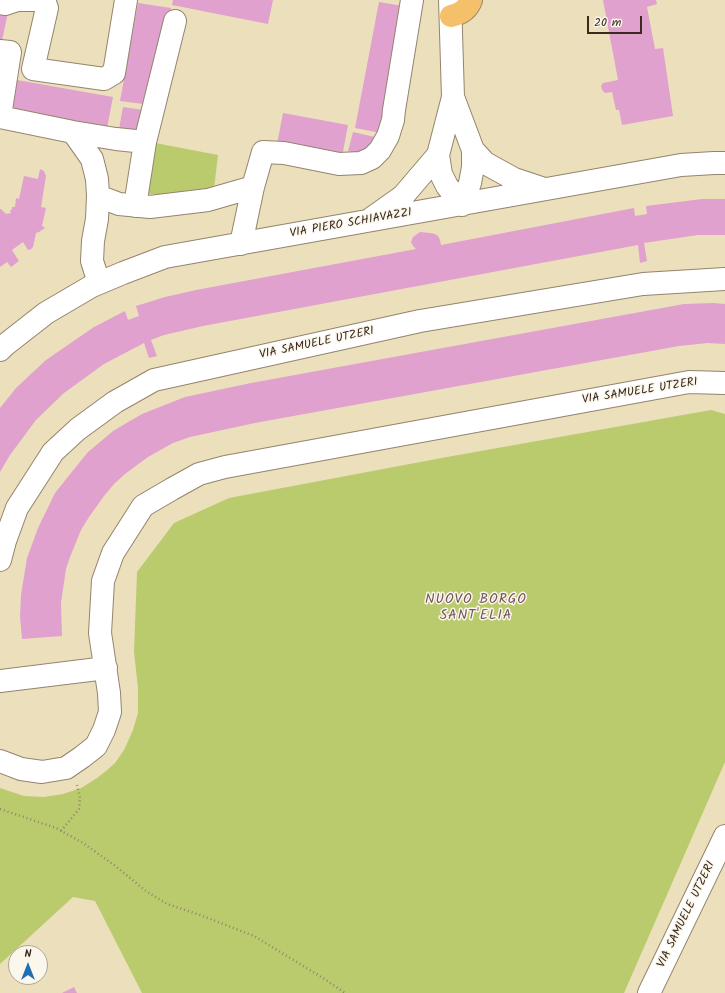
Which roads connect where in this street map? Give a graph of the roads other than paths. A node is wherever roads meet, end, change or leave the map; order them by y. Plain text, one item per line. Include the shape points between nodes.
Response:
1 (38, 0) edge
2 (44, 0) edge
3 (126, 0) edge
4 (412, 0) edge
5 (471, 0) edge
6 (0, 3) edge
7 (451, 8) edge
8 (175, 21) dead end
9 (4, 58) edge
10 (33, 69) junction
11 (453, 97) junction
12 (0, 117) edge
13 (73, 132) junction
14 (145, 142) junction
15 (473, 150) junction
16 (438, 155) junction
17 (725, 163) edge
18 (253, 187) junction
19 (544, 190) junction
20 (98, 196) junction
21 (462, 205) junction
22 (135, 206) junction
23 (367, 222) junction
24 (241, 244) junction
25 (725, 279) edge
26 (99, 282) junction
27 (0, 350) edge
28 (725, 383) edge
29 (0, 560) edge
30 (106, 668) junction
31 (0, 681) edge
32 (0, 762) edge
33 (725, 836) edge
34 (649, 993) edge

1 - 6 street
2 - 10 street via 47,8
3 - 10 street via 114,73 104,79
4 - 18 street via 393,120 380,150 372,158 361,163 339,164 284,153 263,152
5 - 7 highway via 459,13
7 - 11 street
8 - 14 street
9 - 10 street
9 - 12 street
11 - 15 street
11 - 16 street
12 - 13 street
13 - 14 street
13 - 20 street via 92,159
14 - 22 street
15 - 19 street via 486,163 514,179
15 - 21 street via 470,183
16 - 21 street via 441,174
16 - 23 street via 403,196
17 - 19 street, VIA PIERO SCHIAVAZZI via 680,165
18 - 22 street via 208,200 150,207
18 - 24 street
19 - 21 street, VIA PIERO SCHIAVAZZI
20 - 22 street via 119,204
20 - 26 street via 92,261
21 - 23 street, VIA PIERO SCHIAVAZZI
23 - 24 street, VIA PIERO SCHIAVAZZI
24 - 26 street, VIA PIERO SCHIAVAZZI via 165,257
25 - 29 street, VIA SAMUELE UTZERI via 643,284 420,321 154,380 115,402 78,429 53,452 17,508
26 - 27 street, VIA PIERO SCHIAVAZZI via 46,313
28 - 30 street, VIA SAMUELE UTZERI via 689,382 225,467 199,474 143,506 113,553 103,580 100,633
30 - 31 street
30 - 32 street, VIA SAMUELE UTZERI via 110,712 96,746 66,768 42,772 20,769
33 - 34 street, VIA SAMUELE UTZERI

